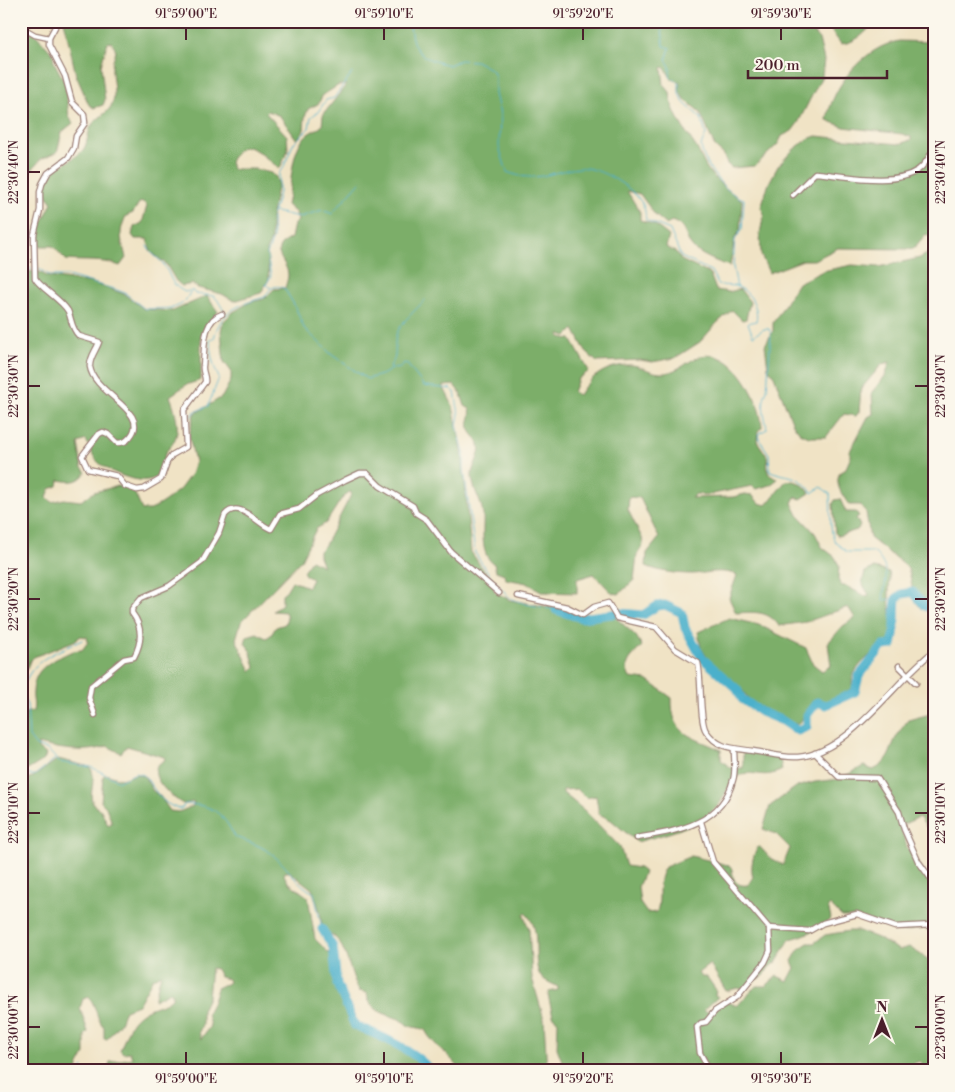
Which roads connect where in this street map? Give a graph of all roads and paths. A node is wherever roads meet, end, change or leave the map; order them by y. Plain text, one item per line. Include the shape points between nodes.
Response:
1 (55, 21) edge
2 (21, 27) edge
3 (49, 38) junction
4 (934, 149) edge
5 (793, 195) dead end
6 (222, 314) dead end
7 (499, 592) dead end
8 (518, 596) dead end
9 (934, 651) edge
10 (899, 666) dead end
11 (909, 674) junction
12 (916, 683) dead end
13 (95, 715) dead end
14 (734, 749) junction
15 (815, 753) junction
16 (701, 822) junction
17 (637, 838) dead end
18 (934, 883) edge
19 (934, 925) edge
20 (769, 928) junction
21 (710, 1071) edge

1 - 3 street
2 - 3 street via 34,35
3 - 6 street via 72,102 84,114 85,123 68,158 48,173 42,184 34,234 35,278 68,311 79,336 99,342 91,369 106,393 134,416 136,426 130,438 121,443 108,434 100,434 82,456 88,469 117,476 125,486 137,490 161,479 172,455 186,447 184,410 205,382 204,338 210,322
4 - 5 street via 918,170 898,178 872,179 815,173
7 - 13 street via 451,552 413,506 380,486 367,473 345,480 299,509 280,514 271,529 247,512 233,510 225,515 219,534 202,562 169,586 141,598 132,608 141,639 134,657 124,659 91,686 89,698
8 - 14 street via 583,614 608,603 617,618 656,627 675,649 698,663 704,728 723,747
9 - 11 street
10 - 11 street
11 - 12 street
11 - 15 street via 844,737
14 - 15 street via 784,757
14 - 16 street via 734,779 728,795 719,808
15 - 18 street via 839,777 877,778 899,812 918,861
16 - 17 street
16 - 20 street via 713,862
19 - 20 street via 894,927 857,914 823,923 809,931
20 - 21 street via 770,951 765,962 737,997 697,1027 700,1053

